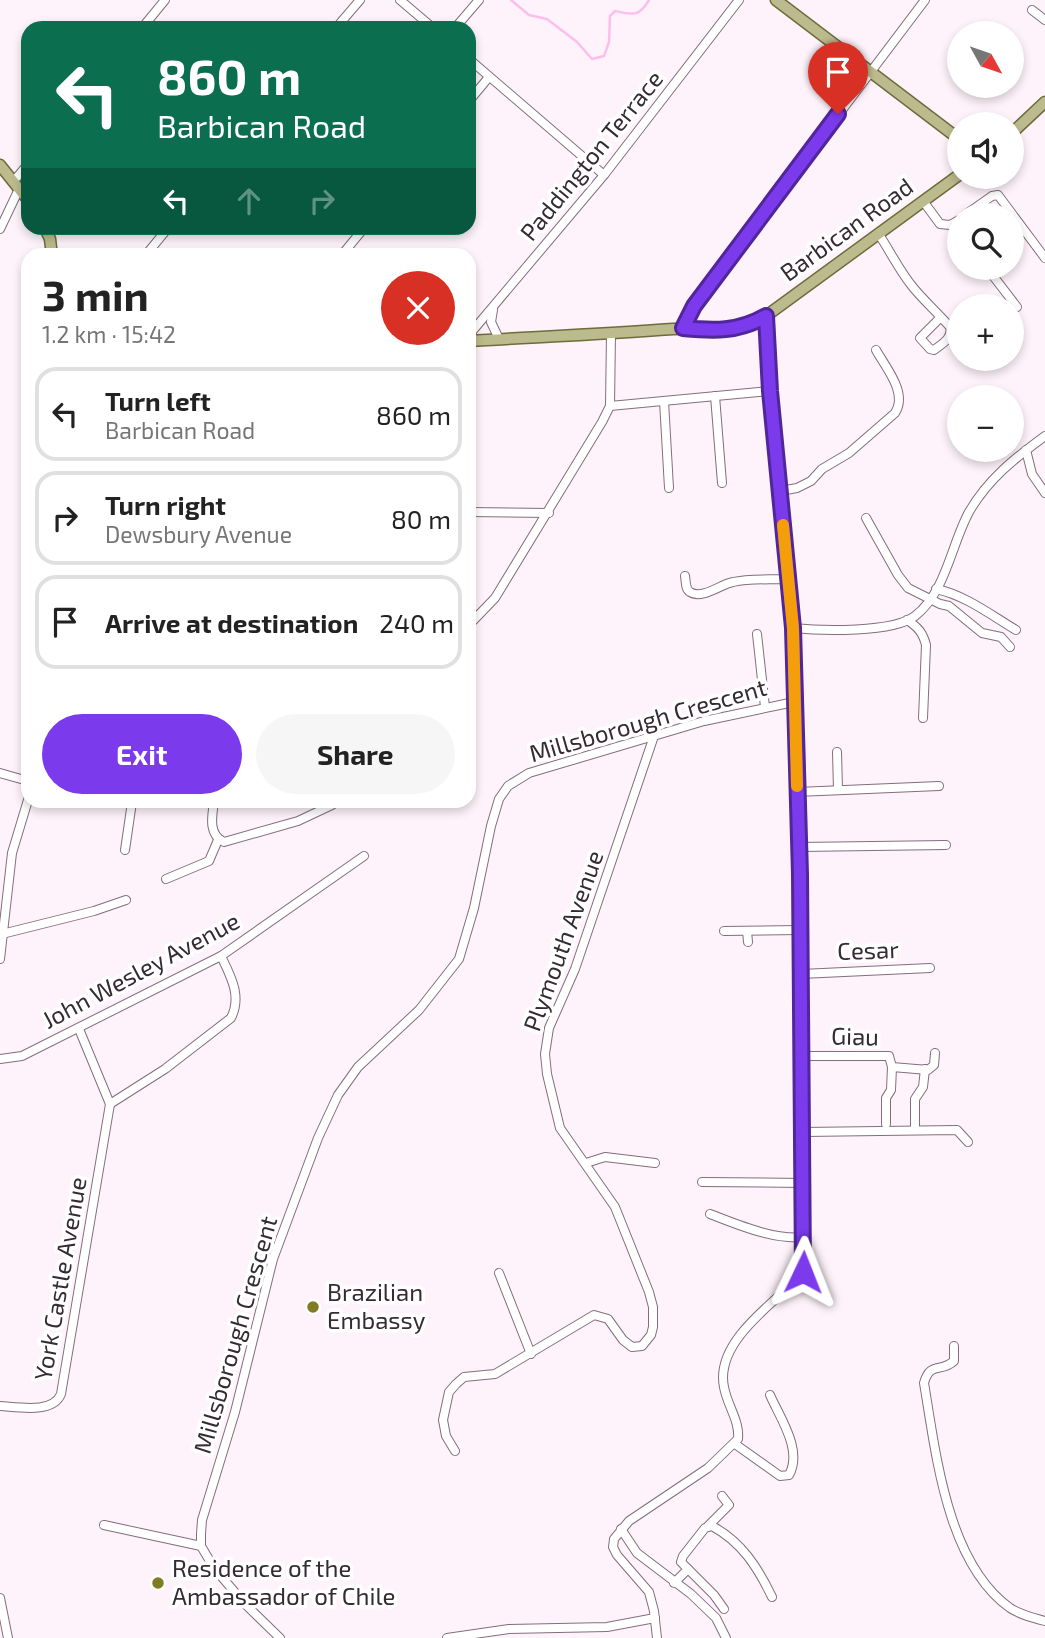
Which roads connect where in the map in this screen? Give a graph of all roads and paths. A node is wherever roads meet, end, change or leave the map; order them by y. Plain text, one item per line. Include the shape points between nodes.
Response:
1 (165, 0) edge
2 (360, 0) edge
3 (400, 0) edge
4 (479, 0) edge
5 (739, 0) edge
6 (776, 0) edge
7 (925, 0) edge
8 (1032, 10) dead end
9 (1045, 20) edge
10 (148, 21) edge
11 (342, 21) edge
12 (425, 21) edge
13 (461, 21) edge
14 (476, 66) edge
15 (870, 72) junction
16 (489, 77) junction
17 (476, 93) edge
18 (1045, 94) edge
19 (1041, 105) edge
20 (1024, 121) edge
21 (947, 130) edge
22 (0, 165) edge
23 (604, 176) junction
24 (21, 177) edge
25 (947, 184) edge
26 (16, 186) junction
27 (21, 192) edge
28 (923, 201) junction
29 (981, 203) edge
30 (1004, 203) edge
31 (947, 223) edge
32 (0, 229) edge
33 (1024, 230) edge
34 (878, 233) junction
35 (1045, 258) edge
36 (996, 280) edge
37 (1007, 294) edge
38 (494, 307) junction
39 (766, 316) junction
40 (941, 317) dead end
41 (683, 328) junction
42 (476, 329) edge
43 (611, 333) junction
44 (476, 338) edge
45 (499, 339) junction
46 (876, 350) dead end
47 (770, 391) junction
48 (716, 396) junction
49 (664, 401) junction
50 (610, 406) junction
51 (1045, 436) edge
52 (1026, 450) junction
53 (722, 483) dead end
54 (669, 488) dead end
55 (780, 491) junction
56 (1045, 493) edge
57 (476, 512) edge
58 (549, 513) junction
59 (866, 518) dead end
60 (685, 576) dead end
61 (789, 579) junction
62 (936, 589) junction
63 (931, 599) junction
64 (476, 618) edge
65 (907, 620) junction
66 (793, 628) junction
67 (1016, 630) dead end
68 (757, 635) dead end
69 (1010, 647) dead end
70 (794, 702) junction
71 (765, 707) junction
72 (923, 718) dead end
73 (654, 736) junction
74 (837, 752) dead end
75 (0, 773) edge
76 (21, 779) edge
77 (939, 786) dead end
78 (838, 790) junction
79 (797, 792) junction
80 (26, 808) edge
81 (131, 808) edge
82 (213, 808) edge
83 (326, 808) edge
84 (218, 840) junction
85 (946, 845) dead end
86 (799, 847) junction
87 (125, 850) dead end
88 (364, 856) dead end
89 (166, 879) dead end
90 (126, 900) dead end
91 (2, 913) edge
92 (800, 930) junction
93 (724, 931) dead end
94 (747, 931) junction
95 (2, 934) junction
96 (748, 942) dead end
97 (221, 956) junction
98 (0, 959) edge
99 (930, 968) dead end
100 (804, 973) junction
101 (79, 1029) junction
102 (935, 1053) dead end
103 (806, 1056) junction
104 (0, 1059) edge
105 (892, 1067) junction
106 (925, 1069) junction
107 (110, 1104) junction
108 (886, 1124) dead end
109 (915, 1126) dead end
110 (803, 1132) junction
111 (968, 1142) dead end
112 (586, 1163) junction
113 (655, 1163) dead end
114 (702, 1182) dead end
115 (804, 1183) junction
116 (710, 1214) dead end
117 (804, 1237) junction
118 (499, 1273) dead end
119 (954, 1346) dead end
120 (531, 1354) junction
121 (770, 1395) dead end
122 (0, 1406) edge
123 (735, 1444) junction
124 (454, 1451) dead end
125 (722, 1496) dead end
126 (104, 1525) dead end
127 (708, 1526) junction
128 (621, 1529) junction
129 (201, 1546) junction
130 (685, 1572) junction
131 (674, 1583) junction
132 (772, 1597) dead end
133 (0, 1598) edge
134 (724, 1609) dead end
135 (655, 1618) junction
136 (1045, 1621) edge
137 (8, 1638) edge
138 (280, 1638) edge
139 (447, 1638) edge
140 (657, 1638) edge
141 (726, 1638) edge

1 - 10 street
2 - 11 street
3 - 12 street
4 - 13 street
5 - 23 street, Paddington Terrace
6 - 15 main road
7 - 15 street
8 - 9 street
14 - 16 street
15 - 21 main road
15 - 41 street via 694,306
16 - 17 street
16 - 23 street
18 - 19 street
19 - 20 main road
22 - 26 main road
23 - 38 street, Paddington Terrace
24 - 26 street
25 - 28 main road, Barbican Road
26 - 27 main road
26 - 32 street
28 - 31 street via 940,223
28 - 34 main road, Barbican Road
29 - 30 street via 992,195
33 - 35 street
34 - 39 main road, Barbican Road
34 - 40 street via 911,286
36 - 37 street
38 - 42 street, Paddington Terrace
38 - 45 street via 491,322
39 - 41 main road, Barbican Road via 733,330
39 - 47 street
41 - 43 main road, Barbican Road
43 - 45 main road, Barbican Road
43 - 50 street
44 - 45 main road, Barbican Road
46 - 55 street via 899,392 900,407 811,481
47 - 48 street
47 - 55 street
48 - 49 street
48 - 53 street
49 - 50 street
49 - 54 street
50 - 58 street
51 - 52 street
52 - 56 street via 1032,474
52 - 62 street via 1002,469 969,513
55 - 61 street
57 - 58 street
58 - 64 street via 495,598
59 - 63 street via 898,575 915,593
60 - 61 street via 687,589 698,594 732,582
61 - 66 street
62 - 63 street
62 - 67 street via 963,598
63 - 65 street
63 - 69 street via 955,610 982,633 1001,637
65 - 66 street via 851,629
65 - 72 street via 917,626 926,645
66 - 70 street
68 - 71 street
70 - 71 street, Millsborough Crescent
70 - 79 street
71 - 73 street, Millsborough Crescent
73 - 112 street, Plymouth Avenue via 599,903 546,1040 547,1074 560,1128
73 - 129 street, Millsborough Crescent via 529,773 508,786 499,799 459,959 419,1010 358,1067 338,1095 318,1138 273,1259 202,1520
74 - 78 street
75 - 76 street
77 - 78 street
78 - 79 street
79 - 86 street
80 - 91 street
81 - 87 street
82 - 84 street via 213,833
83 - 84 street via 257,834
84 - 89 street via 209,861
85 - 86 street
86 - 92 street
88 - 97 street, John Wesley Avenue
90 - 95 street
91 - 95 street
92 - 94 street
92 - 100 street
93 - 94 street via 737,935
94 - 96 street
95 - 98 street
97 - 101 street, John Wesley Avenue
97 - 107 street via 236,993 230,1018 165,1069
99 - 100 street, Cesar
100 - 103 street
101 - 104 street, John Wesley Avenue via 22,1056
101 - 107 street
102 - 106 street via 934,1065
103 - 105 street, Giau via 886,1056
103 - 110 street
105 - 106 street, Giau
105 - 108 street, Giau
106 - 109 street via 923,1087 915,1099
107 - 122 street, York Castle Avenue via 61,1394 50,1406
110 - 111 street via 957,1130
110 - 115 street
112 - 113 street via 605,1157
112 - 120 street, Plymouth Avenue via 615,1207 649,1292 651,1335 642,1346 632,1348 608,1318 594,1315
114 - 115 street
115 - 117 street
116 - 117 street via 743,1227
117 - 123 street via 803,1272 748,1322 724,1367 723,1386 739,1431
118 - 120 street
119 - 136 street via 954,1361 926,1373 924,1383 938,1468 953,1518 973,1566 995,1596 1025,1616
120 - 124 street, Plymouth Avenue via 495,1374 464,1377 449,1392 443,1420
121 - 123 street via 792,1445 789,1475 780,1476
123 - 128 street
125 - 127 street via 729,1504
126 - 129 street
127 - 130 street via 681,1560
127 - 132 street via 747,1553
128 - 131 street via 637,1553
128 - 135 street via 613,1547 649,1592
129 - 138 street via 214,1568
130 - 131 street
130 - 134 street
131 - 141 street via 716,1618
133 - 137 street
135 - 139 street via 607,1627 509,1629
135 - 140 street

